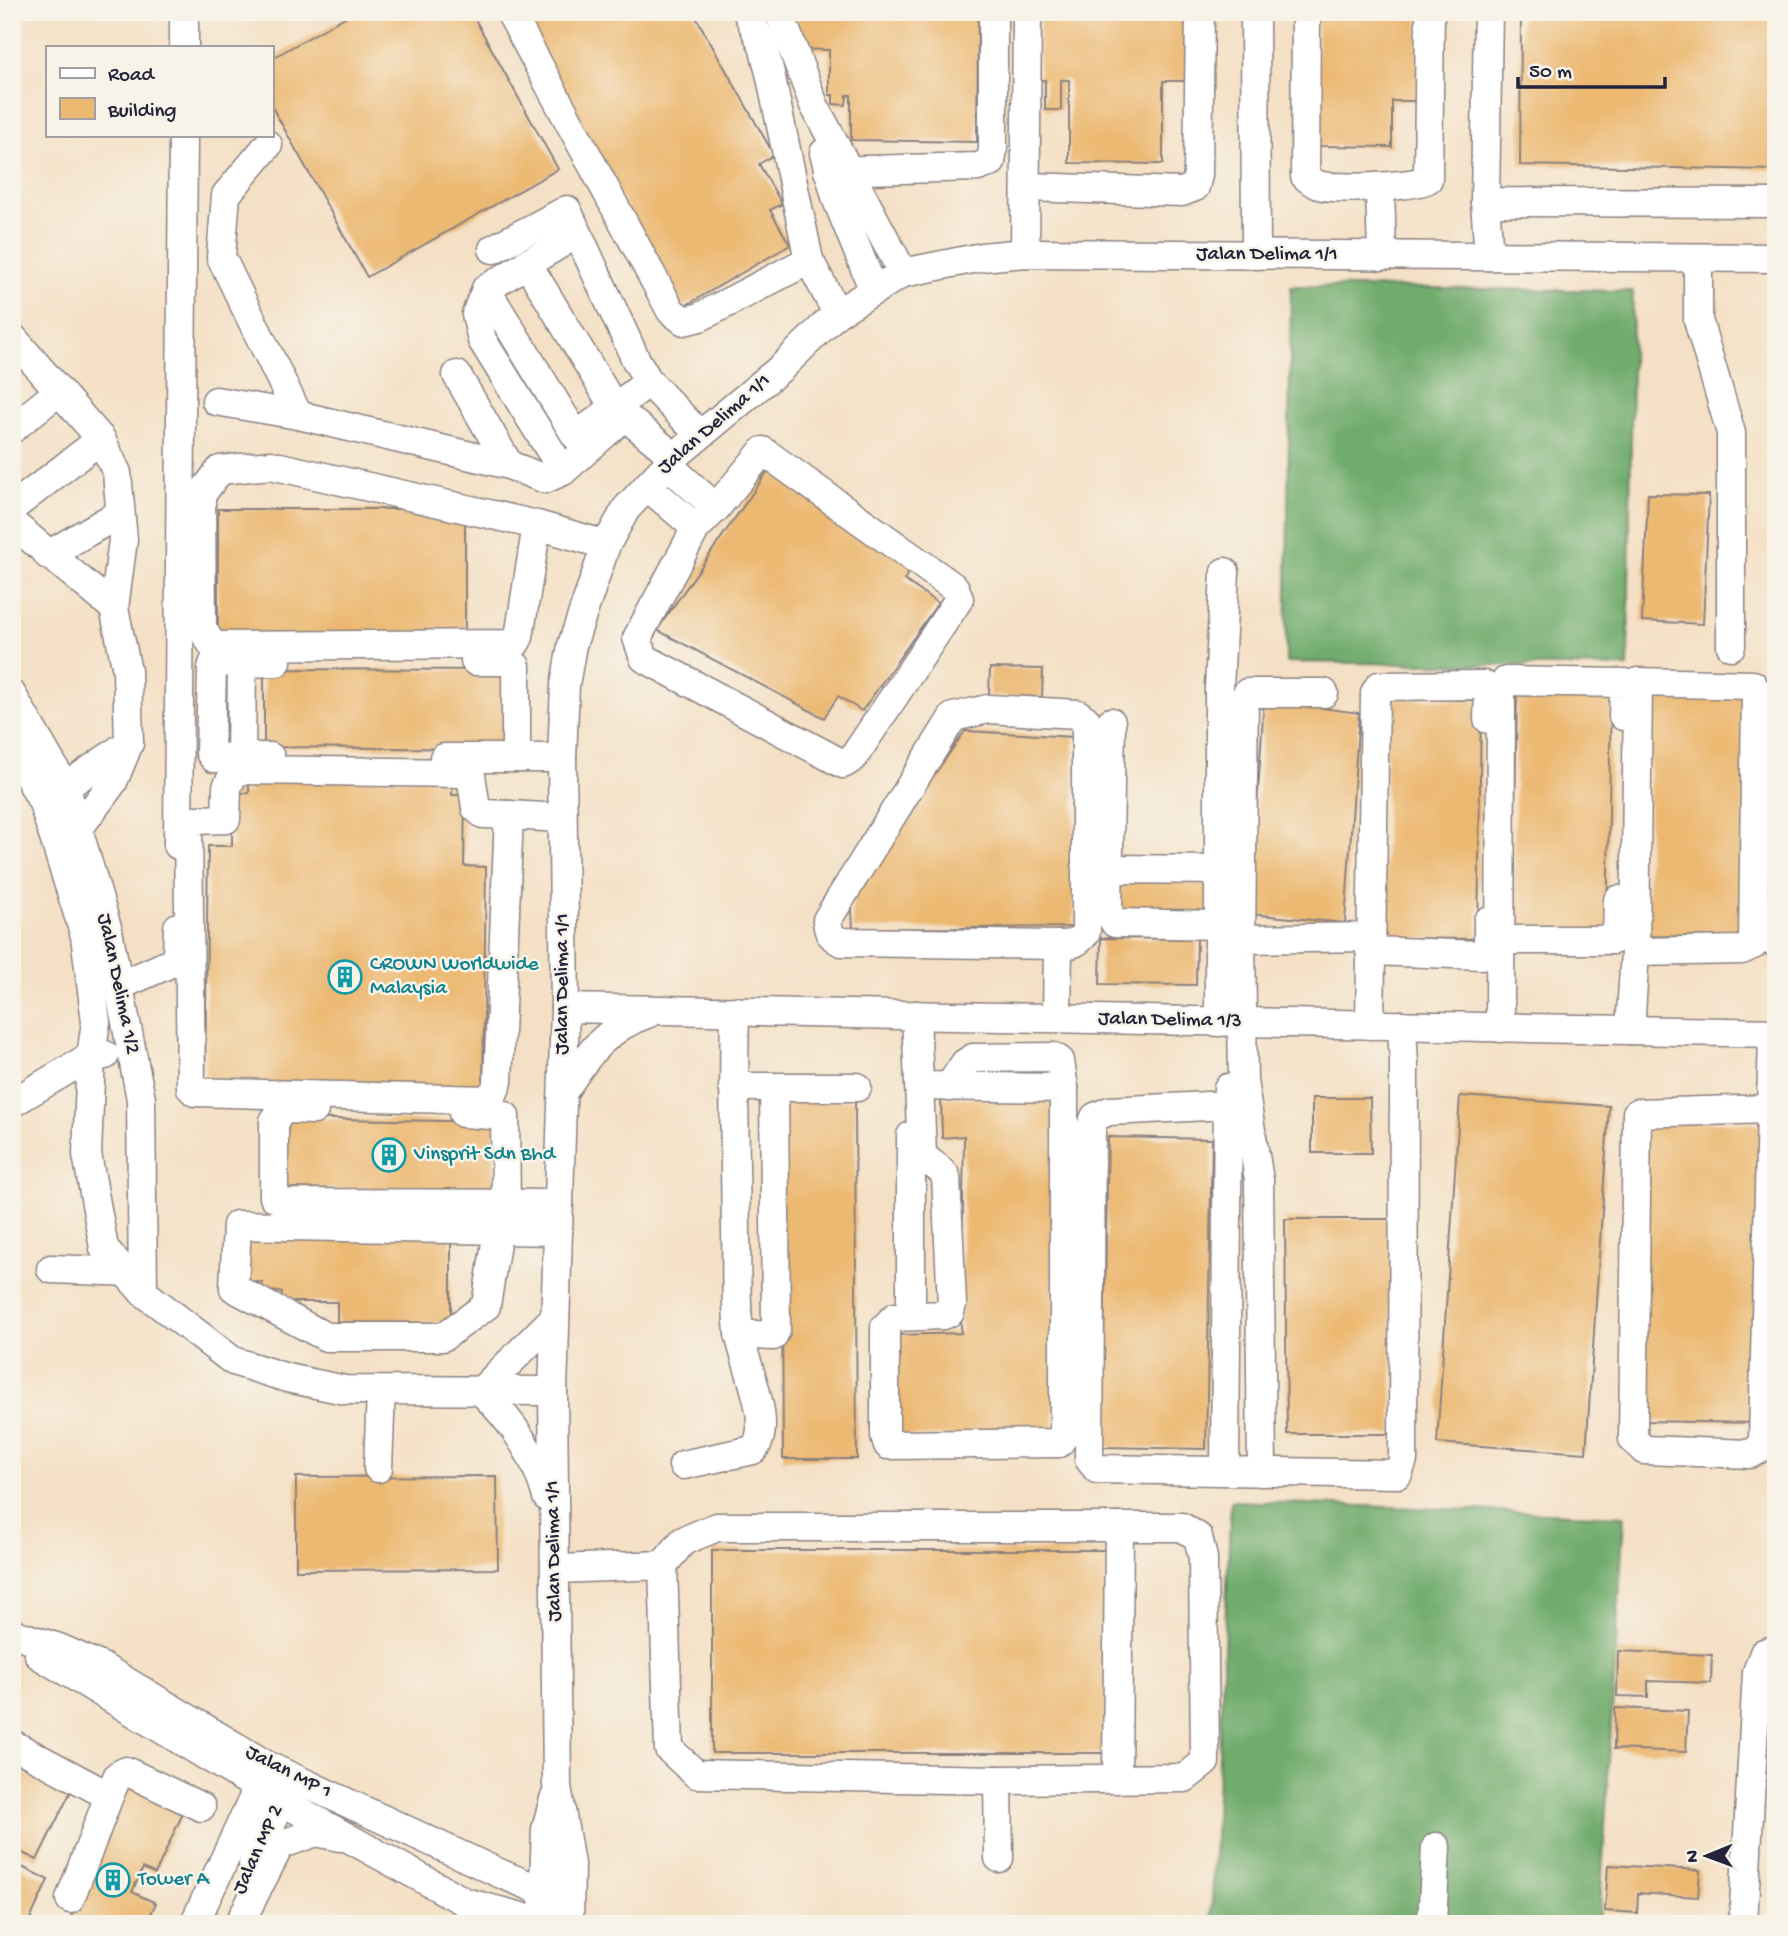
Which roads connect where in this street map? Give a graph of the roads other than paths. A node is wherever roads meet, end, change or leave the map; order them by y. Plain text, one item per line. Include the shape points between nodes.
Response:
1 (184, 12) edge
2 (510, 12) edge
3 (747, 12) edge
4 (779, 12) edge
5 (993, 12) edge
6 (1027, 12) edge
7 (1200, 12) edge
8 (1255, 12) edge
9 (1306, 12) edge
10 (1430, 12) edge
11 (1488, 12) edge
12 (184, 46) edge
13 (183, 136) edge
14 (268, 145) dead end
15 (839, 170) junction
16 (1026, 187) junction
17 (1380, 187) junction
18 (1485, 202) junction
19 (1776, 203) edge
20 (578, 233) junction
21 (493, 249) dead end
22 (1026, 253) junction
23 (1256, 255) junction
24 (183, 256) junction
25 (1382, 256) junction
26 (1489, 256) junction
27 (221, 257) junction
28 (1698, 258) junction
29 (1776, 258) edge
30 (809, 260) junction
31 (527, 263) junction
32 (904, 273) junction
33 (486, 289) junction
34 (874, 291) junction
35 (837, 313) junction
36 (12, 337) edge
37 (457, 375) dead end
38 (649, 382) junction
39 (58, 392) junction
40 (216, 401) dead end
41 (614, 407) junction
42 (298, 415) junction
43 (12, 429) edge
44 (700, 435) junction
45 (101, 439) junction
46 (670, 460) junction
47 (509, 466) junction
48 (563, 471) junction
49 (647, 486) junction
50 (12, 508) edge
51 (716, 508) junction
52 (120, 513) junction
53 (12, 523) edge
54 (537, 525) junction
55 (696, 528) junction
56 (606, 545) junction
57 (48, 555) junction
58 (1225, 572) dead end
59 (114, 608) junction
60 (1731, 646) dead end
61 (1324, 693) dead end
62 (12, 695) edge
63 (1111, 722) dead end
64 (129, 743) junction
65 (12, 746) edge
66 (516, 758) junction
67 (562, 758) junction
68 (54, 795) junction
69 (509, 815) junction
70 (562, 818) junction
71 (79, 828) junction
72 (1109, 869) junction
73 (1221, 870) junction
74 (1776, 909) edge
75 (1231, 932) junction
76 (1500, 940) junction
77 (1370, 944) junction
78 (1776, 944) edge
79 (1058, 946) junction
80 (1635, 953) junction
81 (119, 986) junction
82 (565, 1008) junction
83 (659, 1010) junction
84 (735, 1012) junction
85 (913, 1015) junction
86 (1057, 1018) junction
87 (1229, 1022) junction
88 (1370, 1025) junction
89 (1402, 1025) junction
90 (1500, 1028) junction
91 (1630, 1030) junction
92 (1775, 1033) edge
93 (132, 1051) junction
94 (92, 1056) junction
95 (920, 1086) junction
96 (733, 1087) junction
97 (775, 1087) junction
98 (857, 1087) dead end
99 (563, 1091) junction
100 (12, 1103) edge
101 (1228, 1105) junction
102 (1771, 1110) junction
103 (735, 1160) junction
104 (775, 1161) junction
105 (502, 1217) junction
106 (558, 1218) junction
107 (51, 1269) dead end
108 (137, 1279) junction
109 (911, 1315) junction
110 (555, 1317) junction
111 (739, 1334) junction
112 (381, 1391) junction
113 (481, 1391) junction
114 (553, 1391) junction
115 (682, 1465) dead end
116 (378, 1468) dead end
117 (1224, 1470) junction
118 (1262, 1472) junction
119 (555, 1526) junction
120 (1118, 1527) junction
121 (663, 1565) junction
122 (556, 1569) junction
123 (12, 1633) edge
124 (12, 1639) edge
125 (1776, 1649) edge
126 (12, 1744) edge
127 (1117, 1779) junction
128 (998, 1780) junction
129 (275, 1783) junction
130 (557, 1786) junction
131 (103, 1793) junction
132 (201, 1807) dead end
133 (546, 1829) junction
134 (350, 1838) junction
135 (1436, 1847) dead end
136 (999, 1858) dead end
137 (499, 1872) junction
138 (543, 1892) junction
139 (64, 1894) dead end
140 (465, 1902) junction
141 (569, 1913) edge
142 (545, 1923) edge
143 (194, 1924) edge
144 (226, 1924) edge
145 (239, 1924) edge
146 (500, 1924) edge
147 (1432, 1924) edge
148 (1742, 1924) edge

1 - 12 street
2 - 30 street via 671,312 684,321 700,317
3 - 30 street via 770,73
4 - 15 street
5 - 15 street via 991,162 978,167
6 - 16 street
7 - 16 street via 1195,187 1182,192
8 - 23 street
9 - 17 street via 1305,176 1320,186
10 - 17 street via 1428,179 1422,184
11 - 18 street
13 - 24 street
14 - 27 street via 226,195
15 - 32 street
15 - 34 street
16 - 22 street
17 - 25 street
18 - 19 street
18 - 26 street
20 - 21 street via 567,210
20 - 31 street
20 - 38 street
22 - 23 street, Jalan Delima 1/1
22 - 32 street, Jalan Delima 1/1
23 - 25 street, Jalan Delima 1/1
24 - 27 street
24 - 81 street via 177,954 173,962
25 - 26 street, Jalan Delima 1/1
26 - 28 street, Jalan Delima 1/1
27 - 42 street
28 - 29 street, Jalan Delima 1/1
28 - 60 street via 1698,320 1731,433
30 - 35 street
31 - 33 street
31 - 41 street
32 - 34 street, Jalan Delima 1/1
33 - 41 street via 576,436
33 - 48 street via 476,313 482,340
34 - 35 street, Jalan Delima 1/1
35 - 44 street, Jalan Delima 1/1 via 781,368
36 - 39 street
37 - 47 street
38 - 41 street
38 - 44 street
39 - 43 street
39 - 45 street
40 - 42 street
42 - 47 street
44 - 46 street, Jalan Delima 1/1
45 - 50 street
45 - 52 street via 117,472
46 - 48 street via 625,416
46 - 49 street, Jalan Delima 1/1
46 - 51 street
47 - 48 street via 545,479
49 - 55 street
49 - 56 street, Jalan Delima 1/1 via 626,509
51 - 55 street
51 - 55 street via 763,451 955,587 959,599 853,758 843,764 644,658 637,638
52 - 57 street
52 - 59 street via 123,540
53 - 57 street
54 - 54 street via 515,644 212,646 202,628 201,495 220,470 271,465
54 - 56 street
56 - 67 street, Jalan Delima 1/1 via 572,645
57 - 59 street
58 - 73 street via 1219,688
59 - 64 street via 127,671
61 - 75 street via 1247,693 1244,699
62 - 68 street, Jalan Delima 1/2
63 - 72 street
64 - 68 street
64 - 71 street via 113,782
65 - 68 street, Jalan Delima 1/2
66 - 66 street via 516,666 508,661 243,663 241,757
66 - 67 street
67 - 70 street, Jalan Delima 1/1
68 - 71 street, Jalan Delima 1/2
68 - 94 street, Jalan Delima 1/2 via 85,936 96,1022
69 - 69 street via 483,814 476,808 471,775 462,773 234,773 227,787 226,819 195,820 188,827 191,1087 195,1092 486,1100 498,1082
69 - 70 street
70 - 82 street, Jalan Delima 1/1
71 - 81 street, Jalan Delima 1/2
72 - 73 street
72 - 75 street via 1108,912 1115,922
73 - 75 street
74 - 78 street
75 - 77 street
75 - 87 street
76 - 76 street via 1613,940 1617,935 1624,683 1503,684
76 - 90 street
77 - 77 street via 1482,955 1488,948 1489,693 1483,685 1379,686 1375,693
77 - 88 street
79 - 79 street via 1081,941 1086,932 1086,720 1078,714 988,709 953,717 827,920 828,932 841,942
79 - 86 street
80 - 80 street via 1742,950 1753,945 1753,685 1639,682
80 - 91 street
81 - 93 street, Jalan Delima 1/2
82 - 83 street, Jalan Delima 1/3
82 - 99 street, Jalan Delima 1/1
83 - 84 street, Jalan Delima 1/3
83 - 99 street via 626,1021 590,1052
84 - 85 street, Jalan Delima 1/3
84 - 96 street
85 - 86 street, Jalan Delima 1/3
85 - 95 street
85 - 109 street
86 - 87 street, Jalan Delima 1/3
87 - 88 street, Jalan Delima 1/3
87 - 101 street
87 - 118 street via 1244,1081 1259,1180
88 - 89 street, Jalan Delima 1/3
89 - 90 street, Jalan Delima 1/3
89 - 118 street via 1403,1460 1398,1474
90 - 91 street, Jalan Delima 1/3
91 - 92 street, Jalan Delima 1/3
92 - 102 street
93 - 94 street
93 - 108 street, Jalan Delima 1/2 via 141,1099
94 - 100 street
94 - 108 street, Jalan Delima 1/2 via 87,1154 104,1248
95 - 109 street via 922,1153 946,1177 953,1304 944,1315
95 - 109 street via 1064,1088 1064,1436 1059,1443 888,1445 885,1327 895,1317
96 - 97 street
96 - 103 street
97 - 98 street
97 - 104 street
99 - 106 street, Jalan Delima 1/1
101 - 117 street
101 - 117 street via 1109,1111 1095,1117 1091,1127 1089,1460 1097,1469
102 - 102 street via 1763,1438 1759,1449 1750,1454 1644,1450 1633,1438 1637,1113
103 - 104 street
103 - 111 street
104 - 111 street via 776,1331 773,1336
105 - 105 street via 505,1115 282,1109 274,1121 274,1197 285,1203
105 - 105 street via 486,1306 443,1337 326,1337 234,1288 237,1225
105 - 106 street
106 - 110 street, Jalan Delima 1/1
107 - 108 street
108 - 112 street, Jalan Delima 1/2 via 233,1361 345,1390
110 - 113 street
110 - 114 street, Jalan Delima 1/1
111 - 115 street via 753,1377 763,1433 759,1443 753,1450
112 - 113 street, Jalan Delima 1/2
112 - 116 street
113 - 114 street, Jalan Delima 1/2
113 - 119 street via 529,1450
114 - 119 street, Jalan Delima 1/1
117 - 118 street
119 - 122 street, Jalan Delima 1/1
120 - 121 street via 717,1527 683,1541
120 - 127 street
120 - 127 street via 1182,1527 1198,1537 1203,1558 1205,1762 1185,1778
121 - 122 street
121 - 128 street via 669,1749 696,1774
122 - 130 street, Jalan Delima 1/1
123 - 129 street, Jalan MP 1 via 102,1667
124 - 129 street, Jalan MP 1
125 - 148 street via 1764,1653 1756,1671
126 - 131 street
127 - 128 street
128 - 136 street
129 - 134 street, Jalan MP 1
129 - 137 street, Jalan MP 1
129 - 143 street, Jalan MP 2
129 - 144 street, Jalan MP 2
130 - 133 street, Jalan Delima 1/1
130 - 141 street, Jalan Delima 1/1 via 570,1864
131 - 132 street via 118,1774 126,1772
131 - 139 street
133 - 137 street via 537,1846
133 - 138 street, Jalan Delima 1/1
134 - 140 street, Jalan MP 1
134 - 145 street via 316,1832 280,1845
135 - 147 street
137 - 138 street, Jalan MP 1
138 - 141 street, Jalan MP 1
138 - 142 street, Jalan Delima 1/1
140 - 142 street, Jalan MP 1
140 - 146 street

